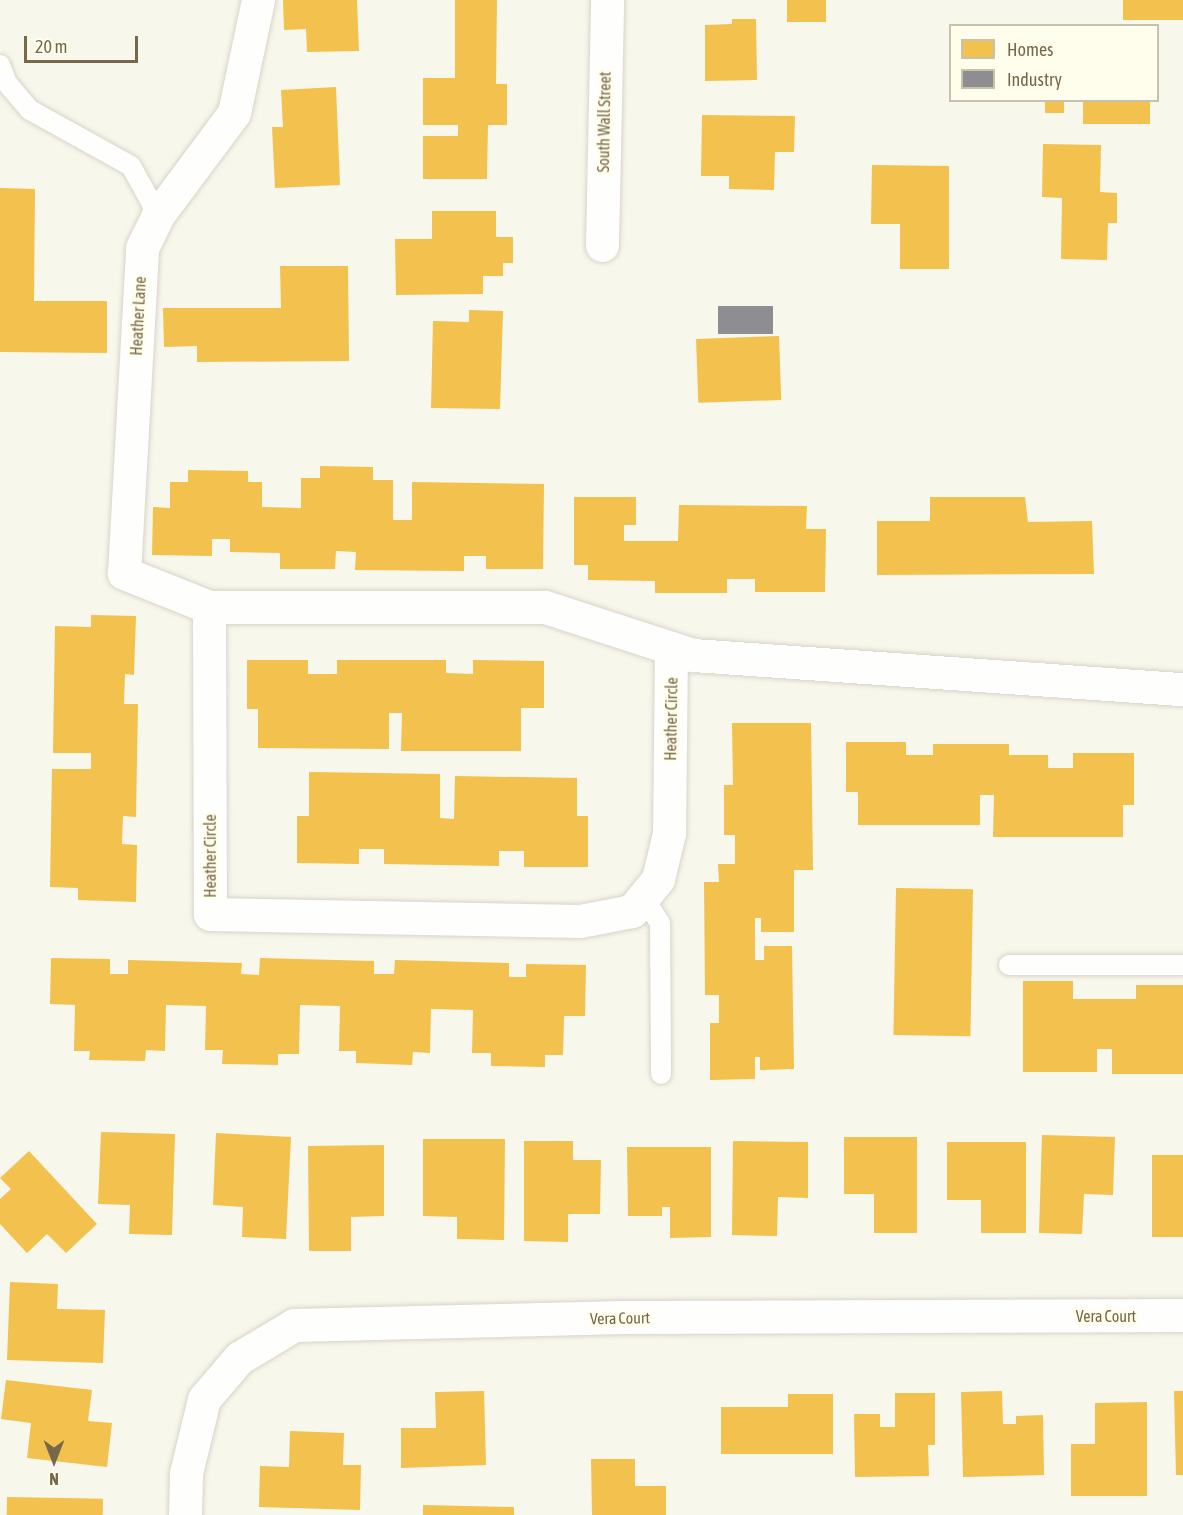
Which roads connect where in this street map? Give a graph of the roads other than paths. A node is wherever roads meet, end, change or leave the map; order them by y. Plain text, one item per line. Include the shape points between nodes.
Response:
1 (258, 0) edge
2 (607, 0) edge
3 (0, 65) edge
4 (158, 215) junction
5 (602, 244) dead end
6 (208, 607) junction
7 (672, 648) junction
8 (1183, 689) edge
9 (643, 897) junction
10 (1009, 965) dead end
11 (1183, 965) edge
12 (661, 1074) dead end
13 (1183, 1315) edge
14 (185, 1515) edge

1 - 4 street, Heather Lane via 234,113
2 - 5 street, South Wall Street
3 - 4 lane via 7,83 30,110 131,166
4 - 6 street, Heather Lane via 142,248 124,573
6 - 7 street via 545,607
6 - 9 street, Heather Circle via 210,914 580,921 632,911
7 - 8 street via 693,655
7 - 9 street, Heather Circle via 669,833 658,879
9 - 12 lane via 660,923
10 - 11 lane
13 - 14 street, Vera Court via 624,1317 294,1325 239,1358 204,1399 186,1473

